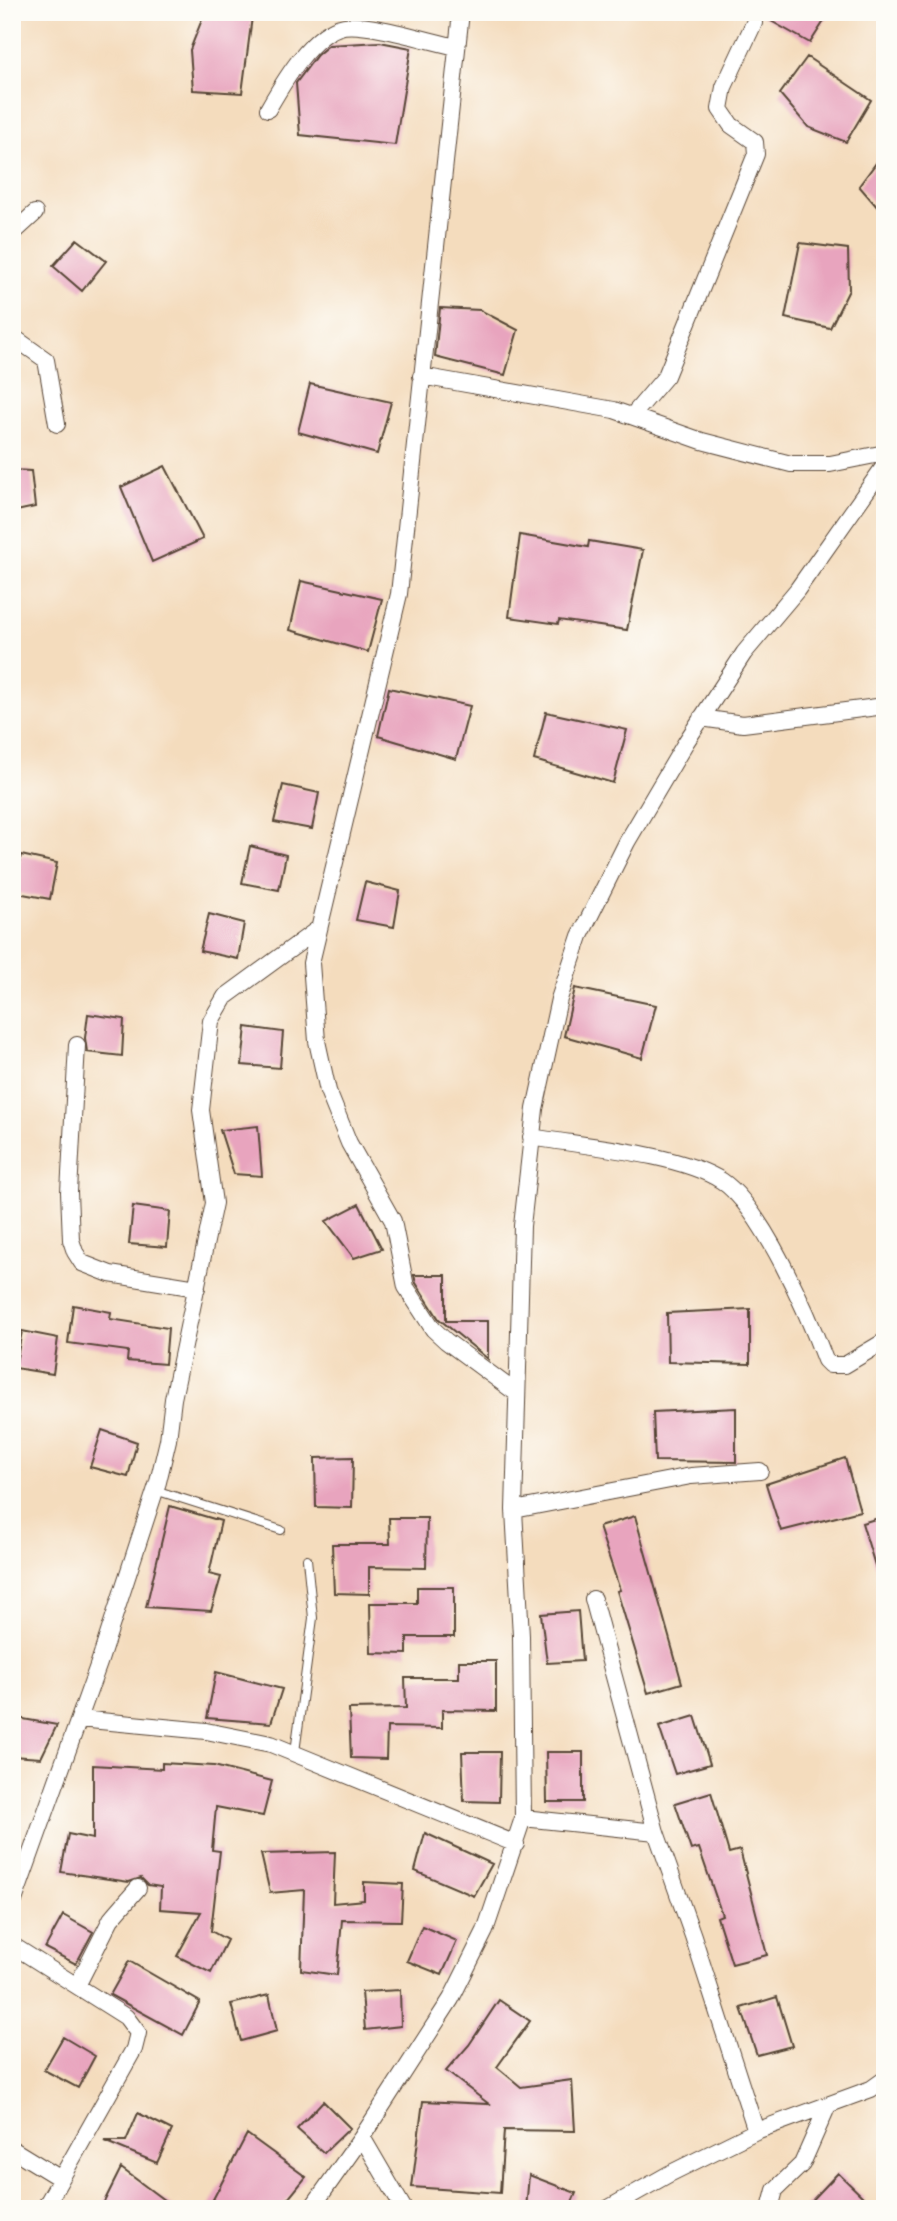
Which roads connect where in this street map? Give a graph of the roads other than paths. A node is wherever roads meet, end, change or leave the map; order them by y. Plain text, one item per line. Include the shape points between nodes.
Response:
1 (461, 12) edge
2 (754, 23) dead end
3 (457, 47) junction
4 (268, 108) dead end
5 (35, 214) dead end
6 (12, 234) edge
7 (12, 336) edge
8 (421, 376) junction
9 (632, 416) junction
10 (57, 424) dead end
11 (885, 453) edge
12 (885, 465) edge
13 (885, 706) edge
14 (701, 718) junction
15 (318, 929) junction
16 (77, 1045) dead end
17 (531, 1137) junction
18 (197, 1288) junction
19 (885, 1341) edge
20 (515, 1392) junction
21 (760, 1471) dead end
22 (155, 1490) junction
23 (514, 1510) junction
24 (281, 1530) dead end
25 (307, 1559) dead end
26 (593, 1599) dead end
27 (79, 1719) junction
28 (295, 1752) junction
29 (523, 1818) junction
30 (656, 1832) junction
31 (516, 1844) junction
32 (138, 1888) dead end
33 (12, 1906) edge
34 (12, 1945) edge
35 (78, 1984) junction
36 (885, 2079) edge
37 (828, 2105) junction
38 (755, 2131) junction
39 (362, 2137) junction
40 (12, 2149) edge
41 (61, 2179) junction
42 (44, 2209) edge
43 (311, 2209) edge
44 (404, 2209) edge
45 (607, 2209) edge
46 (770, 2209) edge

1 - 3 street
2 - 9 street via 724,87 720,109 730,125 755,142 755,154 666,376
3 - 4 street via 358,27 337,28 300,60
3 - 8 street
5 - 6 street
7 - 10 street via 46,360
8 - 9 street
8 - 15 street via 399,594
9 - 11 street via 728,449 791,464 830,464
12 - 14 street
13 - 14 street via 743,724
14 - 17 street via 627,842 580,936 559,999
15 - 18 street via 225,997 211,1021 201,1110 214,1203
15 - 20 street via 311,963 317,1041 328,1091 349,1143 393,1222 406,1287 433,1329
16 - 18 street via 69,1214 75,1252 82,1263 110,1275
17 - 19 street via 672,1161 722,1182 768,1240 830,1365 845,1365
17 - 20 street
18 - 22 street
20 - 23 street
21 - 23 street via 691,1476
22 - 24 lane
22 - 27 street
23 - 29 street
25 - 28 lane via 313,1618
26 - 30 street
27 - 28 street via 206,1731
27 - 33 street
28 - 31 street
29 - 30 street
29 - 31 street
30 - 38 street
31 - 39 street via 485,1931 451,1999
32 - 35 street via 111,1919
34 - 35 street
35 - 41 street via 125,2017 138,2033 134,2049
36 - 37 street
37 - 38 street
37 - 46 street via 802,2164 775,2190
38 - 45 street
39 - 43 street
39 - 44 street
40 - 41 street
41 - 42 street

